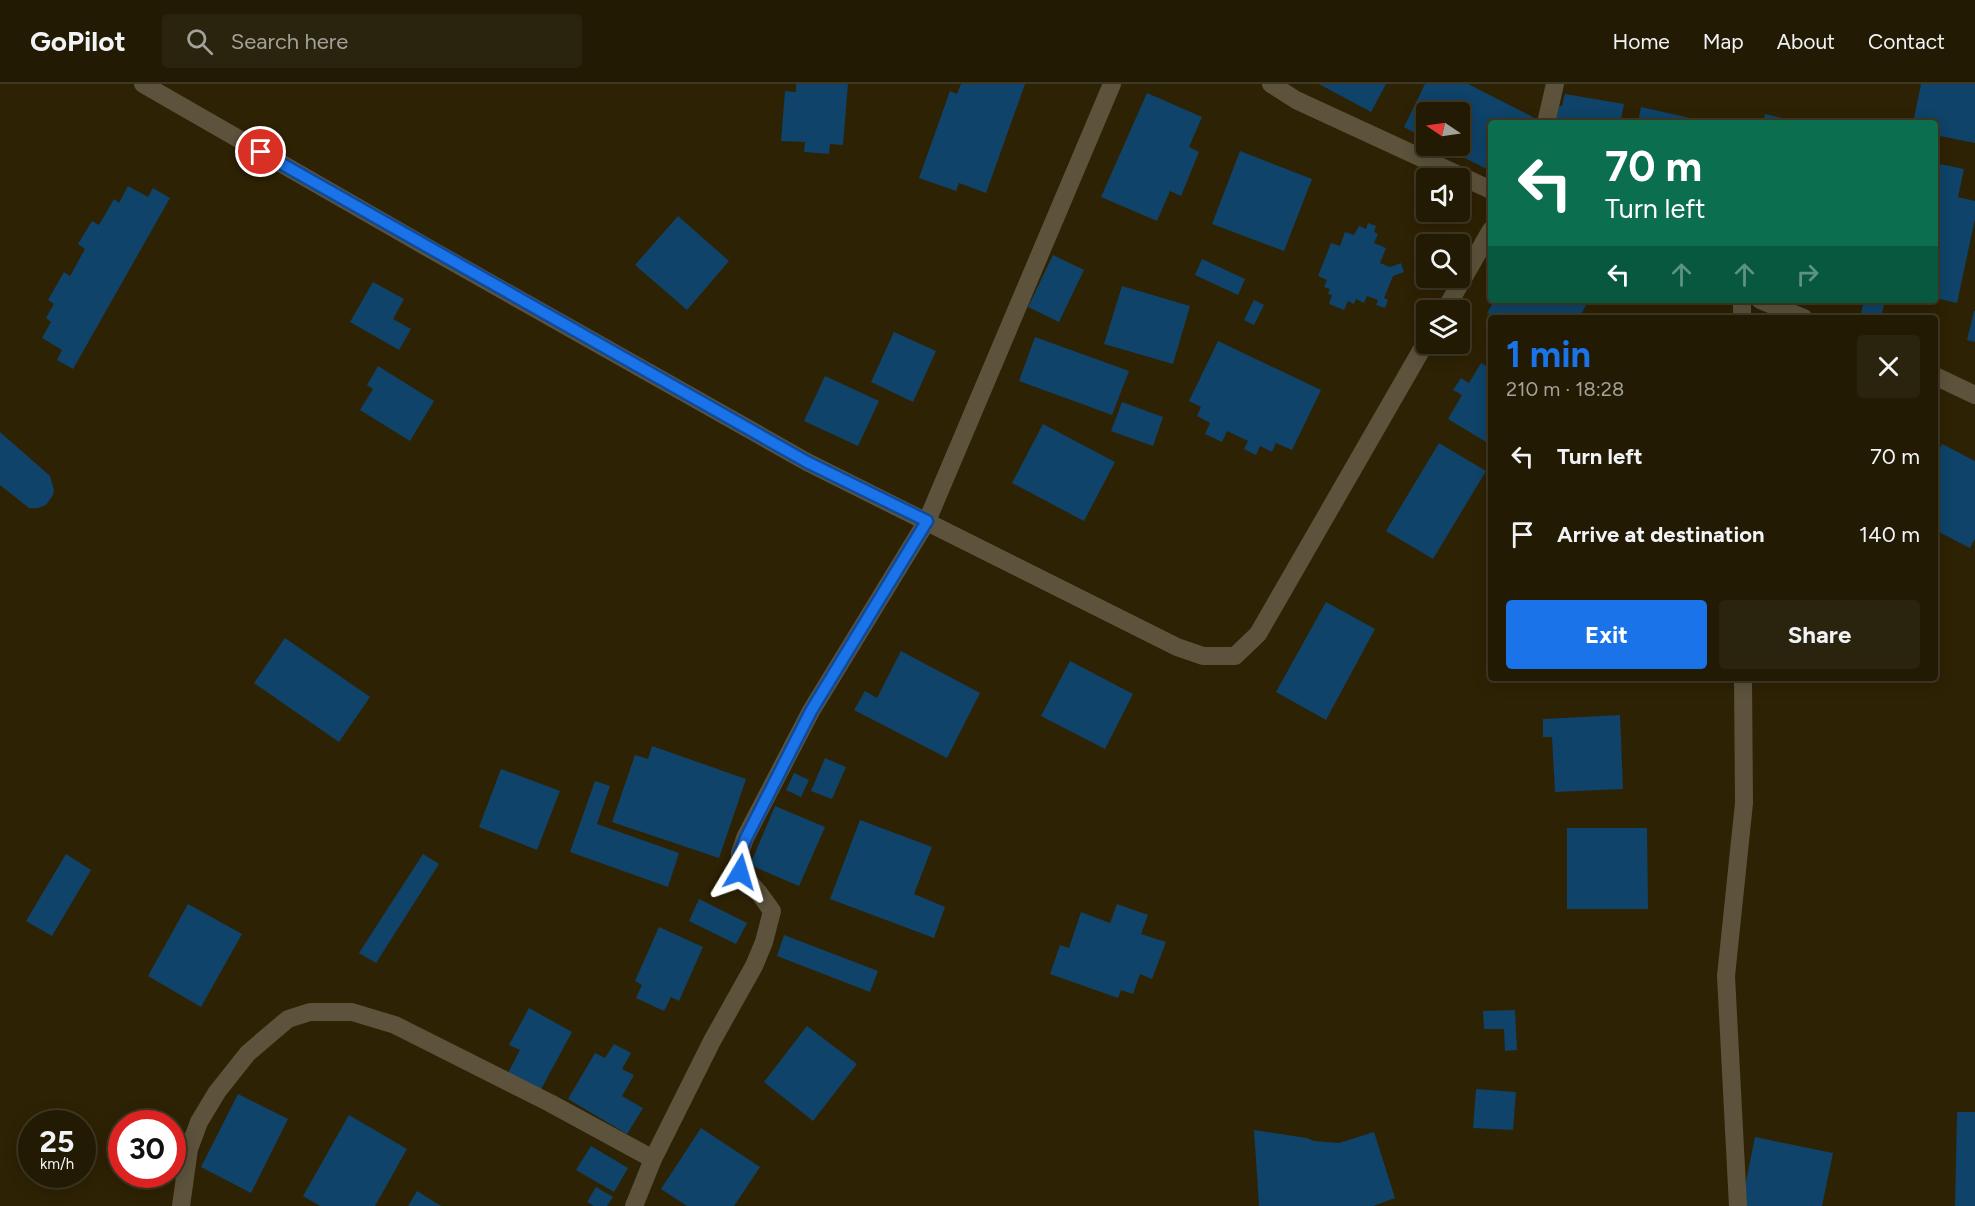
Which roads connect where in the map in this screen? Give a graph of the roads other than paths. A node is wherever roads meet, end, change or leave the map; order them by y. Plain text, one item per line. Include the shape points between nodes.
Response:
1 (143, 84) edge
2 (1112, 84) edge
3 (1271, 84) edge
4 (1555, 84) edge
5 (1547, 120) edge
6 (1488, 189) edge
7 (1488, 235) edge
8 (1451, 300) edge
9 (1767, 303) edge
10 (1797, 315) edge
11 (1419, 354) edge
12 (1938, 377) edge
13 (1975, 395) edge
14 (927, 521) junction
15 (1743, 681) edge
16 (652, 1159) junction
17 (181, 1206) edge
18 (634, 1206) edge
19 (1738, 1206) edge

1 - 14 street via 807,462
2 - 14 street
3 - 6 street via 1296,100
4 - 5 street
7 - 8 street
9 - 10 street
11 - 14 street via 1258,634 1235,656 1203,656 1177,647
12 - 13 street
14 - 16 street via 811,711 746,838 740,853 740,872 772,911 764,942
15 - 19 street via 1744,803 1726,976
16 - 17 street via 395,1025 352,1012 310,1012 288,1019 248,1053 217,1092 189,1149
16 - 18 street

